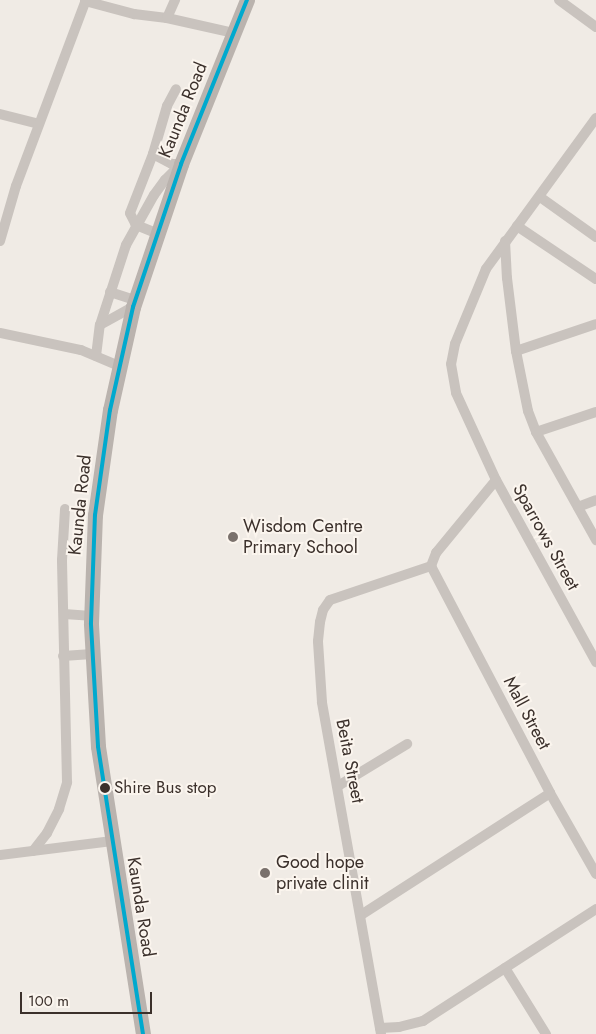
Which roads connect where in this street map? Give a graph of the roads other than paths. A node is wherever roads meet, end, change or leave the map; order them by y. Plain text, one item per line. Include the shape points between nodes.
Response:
1 (175, 0) edge
2 (247, 0) edge
3 (559, 0) edge
4 (86, 1) edge
5 (167, 18) junction
6 (596, 27) edge
7 (234, 33) junction
8 (176, 89) dead end
9 (0, 114) edge
10 (596, 118) edge
11 (39, 124) junction
12 (592, 131) edge
13 (152, 154) junction
14 (181, 164) junction
15 (540, 197) junction
16 (136, 225) junction
17 (517, 226) junction
18 (156, 233) junction
19 (596, 237) edge
20 (0, 241) edge
21 (505, 241) junction
22 (596, 279) edge
23 (110, 292) junction
24 (134, 303) junction
25 (596, 324) edge
26 (100, 325) junction
27 (0, 333) edge
28 (516, 351) junction
29 (96, 356) junction
30 (119, 366) junction
31 (596, 412) edge
32 (536, 432) junction
33 (496, 480) junction
34 (596, 500) edge
35 (578, 507) junction
36 (65, 509) dead end
37 (596, 540) edge
38 (431, 566) junction
39 (64, 614) junction
40 (91, 616) junction
41 (92, 654) junction
42 (63, 656) junction
43 (596, 662) edge
44 (407, 744) dead end
45 (338, 786) junction
46 (550, 792) junction
47 (112, 841) junction
48 (33, 851) junction
49 (0, 855) edge
50 (596, 874) edge
51 (596, 909) edge
52 (361, 915) junction
53 (504, 968) junction
54 (380, 1031) edge
55 (143, 1034) edge
56 (546, 1034) edge

1 - 5 street
2 - 7 main road, Kaunda Road
3 - 6 street
4 - 5 street via 134,14
4 - 11 street
5 - 7 street
7 - 14 main road, Kaunda Road
8 - 13 street via 167,106
9 - 11 street
10 - 12 street, Sparrows Street
11 - 20 street
12 - 15 street, Sparrows Street
13 - 14 street via 172,164
13 - 16 street via 130,212
14 - 16 street via 164,180
14 - 18 main road, Kaunda Road
15 - 17 street, Sparrows Street
15 - 19 street
16 - 18 street
16 - 23 street
17 - 21 street, Sparrows Street
17 - 22 street
18 - 24 main road, Kaunda Road
21 - 28 street
21 - 33 street, Sparrows Street via 475,292 455,344 451,364 456,393
23 - 24 street
23 - 26 street
24 - 26 street
24 - 30 main road, Kaunda Road
25 - 28 street
26 - 29 street
27 - 29 street via 66,346
28 - 32 street via 522,389
29 - 30 street
30 - 40 main road, Kaunda Road via 95,515
31 - 32 street
32 - 35 street
33 - 38 street via 436,553
33 - 43 street, Sparrows Street
34 - 35 street
35 - 37 street
36 - 39 street via 62,560
38 - 45 street, Beita Street via 330,600 323,610 318,640 322,702
38 - 46 street, Mall Street
39 - 40 street
39 - 42 street
40 - 41 main road, Kaunda Road
41 - 42 street
41 - 47 main road, Kaunda Road via 98,746
42 - 48 street via 67,782 59,809
44 - 45 street
45 - 52 street, Beita Street
46 - 50 street, Mall Street
46 - 52 street
47 - 48 street
47 - 55 main road, Kaunda Road
48 - 49 street
51 - 53 street
52 - 54 street, Beita Street
53 - 54 street via 423,1021
53 - 56 street

